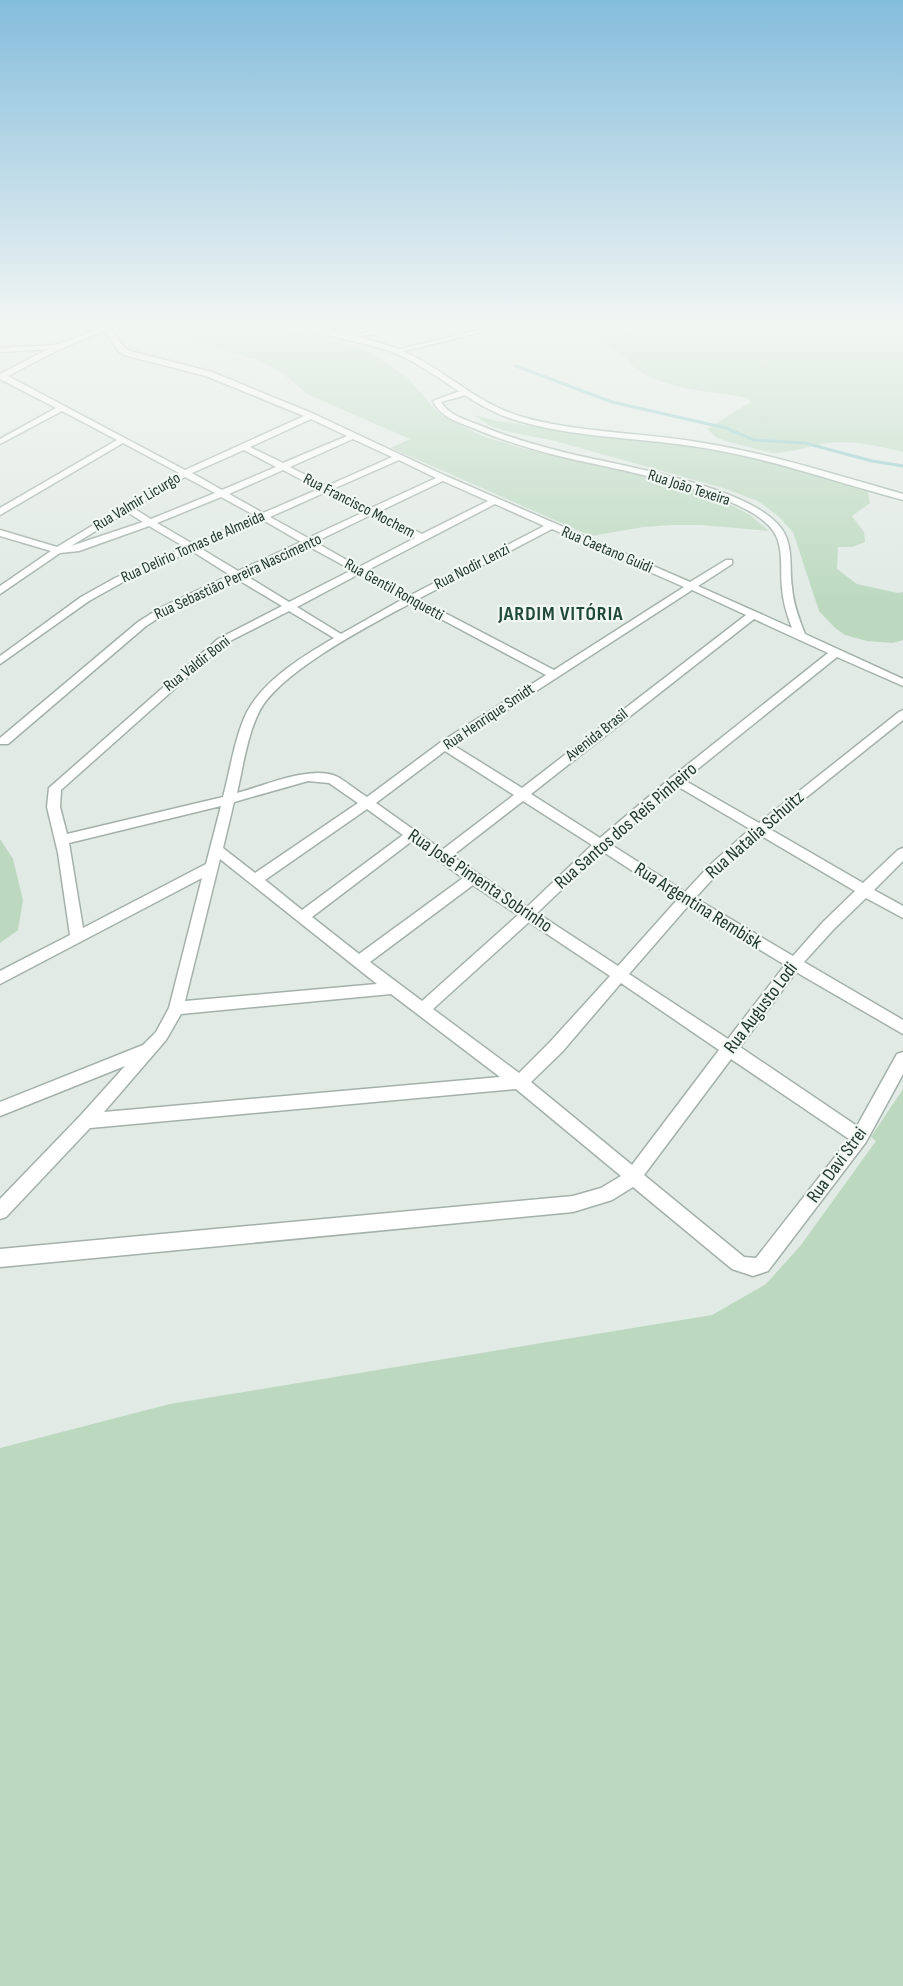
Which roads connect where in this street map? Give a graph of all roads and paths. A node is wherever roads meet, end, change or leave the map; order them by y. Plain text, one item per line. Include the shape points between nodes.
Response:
1 (45, 417) edge
2 (78, 417) edge
3 (309, 417) edge
4 (312, 417) edge
5 (454, 417) edge
6 (516, 417) edge
7 (353, 436) junction
8 (123, 440) junction
9 (0, 442) edge
10 (243, 446) junction
11 (399, 457) junction
12 (283, 467) junction
13 (185, 473) junction
14 (443, 478) junction
15 (326, 489) junction
16 (222, 494) junction
17 (903, 497) edge
18 (494, 501) junction
19 (127, 508) junction
20 (0, 512) edge
21 (372, 513) junction
22 (262, 517) junction
23 (151, 522) junction
24 (552, 526) junction
25 (0, 533) edge
26 (422, 538) junction
27 (309, 543) junction
28 (192, 548) junction
29 (58, 550) junction
30 (729, 562) dead end
31 (359, 570) junction
32 (238, 576) junction
33 (690, 586) junction
34 (0, 591) edge
35 (410, 599) junction
36 (289, 606) junction
37 (753, 615) junction
38 (800, 636) junction
39 (341, 638) junction
40 (836, 652) junction
41 (0, 661) edge
42 (554, 674) junction
43 (903, 683) edge
44 (903, 714) edge
45 (4, 741) dead end
46 (445, 745) junction
47 (676, 780) junction
48 (522, 793) junction
49 (228, 800) junction
50 (367, 803) junction
51 (759, 829) junction
52 (412, 835) junction
53 (62, 840) junction
54 (600, 845) junction
55 (216, 850) junction
56 (903, 853) edge
57 (442, 856) junction
58 (211, 867) junction
59 (473, 878) junction
60 (255, 880) junction
61 (864, 890) junction
62 (686, 899) junction
63 (903, 913) edge
64 (528, 914) junction
65 (302, 917) junction
66 (77, 936) junction
67 (359, 962) junction
68 (794, 964) junction
69 (620, 974) junction
70 (0, 978) edge
71 (395, 988) junction
72 (176, 1008) junction
73 (423, 1009) junction
74 (903, 1028) edge
75 (730, 1049) junction
76 (149, 1050) junction
77 (903, 1059) edge
78 (519, 1082) junction
79 (0, 1109) edge
80 (86, 1121) junction
81 (860, 1137) junction
82 (634, 1175) junction
83 (0, 1211) edge
84 (0, 1258) edge

1 - 9 street
2 - 8 street, Rua Gentil Ronquetti
3 - 10 street, Rua Valmir Licurgo
4 - 7 street, Rua Caetano Guidi
5 - 38 street, Rua João Texeira via 506,438 699,488 765,518 781,539 788,596
6 - 17 street via 533,422 732,451
7 - 11 street, Rua Caetano Guidi
7 - 12 street
8 - 13 street, Rua Gentil Ronquetti
8 - 20 street
10 - 12 street, Rua Francisco Mochem
10 - 13 street, Rua Valmir Licurgo
11 - 14 street, Rua Caetano Guidi
11 - 15 street, Rua Delirio Tomas de Almeida
12 - 15 street, Rua Francisco Mochem
12 - 16 street
13 - 16 street, Rua Gentil Ronquetti
13 - 19 street, Rua Valmir Licurgo
14 - 18 street, Rua Caetano Guidi
14 - 21 street, Rua Sebastião Pereira Nascimento
15 - 21 street, Rua Francisco Mochem
15 - 22 street, Rua Delirio Tomas de Almeida
16 - 22 street, Rua Gentil Ronquetti
16 - 23 street
18 - 24 street, Rua Caetano Guidi
18 - 26 street, Rua Valdir Boni
19 - 23 street
19 - 29 street, Rua Valmir Licurgo
21 - 26 street, Rua Francisco Mochem
21 - 27 street, Rua Sebastião Pereira Nascimento
22 - 27 street, Rua Gentil Ronquetti
22 - 28 street, Rua Delirio Tomas de Almeida
23 - 28 street
23 - 29 street via 76,548
24 - 33 street, Rua Caetano Guidi
24 - 35 street, Rua Nodir Lenzi
25 - 29 street
26 - 31 street, Rua Valdir Boni
27 - 31 street, Rua Gentil Ronquetti
27 - 32 street, Rua Sebastião Pereira Nascimento
28 - 32 street
28 - 41 street, Rua Delirio Tomas de Almeida via 102,588
29 - 34 street, Rua Valmir Licurgo
30 - 33 street, Rua Henrique Smidt
31 - 35 street, Rua Gentil Ronquetti
31 - 36 street, Rua Valdir Boni
32 - 36 street
32 - 45 street, Rua Sebastião Pereira Nascimento via 150,618
33 - 37 street, Rua Caetano Guidi
33 - 42 street, Rua Henrique Smidt
35 - 39 street, Rua Nodir Lenzi
35 - 42 street, Rua Gentil Ronquetti
36 - 39 street
36 - 53 street, Rua Valdir Boni via 213,647 55,788 53,796
37 - 38 street, Rua Caetano Guidi
37 - 48 street, Avenida Brasil
38 - 40 street, Rua Caetano Guidi
39 - 49 street, Rua Nodir Lenzi via 272,689 256,707
40 - 43 street, Rua Caetano Guidi
40 - 47 street, Rua Santos dos Reis Pinheiro
42 - 46 street, Rua Henrique Smidt
44 - 51 street, Rua Natalia Schuitz
46 - 48 street, Rua Argentina Rembisk
46 - 50 street, Rua Henrique Smidt
47 - 51 street
47 - 54 street, Rua Santos dos Reis Pinheiro
48 - 54 street, Rua Argentina Rembisk
48 - 57 street, Avenida Brasil
49 - 50 street, Rua José Pimenta Sobrinho via 317,775 333,780
49 - 53 street, Rua José Pimenta Sobrinho
49 - 55 street, Rua Nodir Lenzi
50 - 52 street, Rua José Pimenta Sobrinho
50 - 60 street, Rua Henrique Smidt
51 - 61 street
51 - 62 street, Rua Natalia Schuitz
52 - 57 street, Rua José Pimenta Sobrinho
52 - 65 street
53 - 66 street, Rua Valdir Boni
54 - 62 street, Rua Argentina Rembisk
54 - 64 street, Rua Santos dos Reis Pinheiro
55 - 58 street, Rua Nodir Lenzi
55 - 60 street
56 - 61 street, Rua Augusto Lodi
57 - 59 street, Rua José Pimenta Sobrinho
58 - 66 street
58 - 72 street, Rua Nodir Lenzi
59 - 64 street, Rua José Pimenta Sobrinho
59 - 67 street
60 - 65 street
61 - 63 street
61 - 68 street, Rua Augusto Lodi
62 - 68 street, Rua Argentina Rembisk
62 - 69 street, Rua Natalia Schuitz
64 - 69 street, Rua José Pimenta Sobrinho
64 - 73 street, Rua Santos dos Reis Pinheiro
65 - 67 street
66 - 70 street
67 - 71 street
68 - 74 street, Rua Argentina Rembisk
68 - 75 street, Rua Augusto Lodi
69 - 75 street, Rua José Pimenta Sobrinho
69 - 78 street, Rua Natalia Schuitz via 540,1065
71 - 72 street
71 - 73 street
72 - 76 street, Rua Nodir Lenzi via 167,1027
73 - 78 street
75 - 81 street, Rua José Pimenta Sobrinho
75 - 82 street, Rua Augusto Lodi
76 - 79 street
76 - 80 street, Rua Nodir Lenzi
77 - 81 street, Rua Davi Strei
78 - 80 street
78 - 82 street
80 - 83 street, Rua Nodir Lenzi
81 - 82 street, Rua Davi Strei via 762,1265 754,1268 738,1263
82 - 84 street, Rua Augusto Lodi via 618,1190 602,1198 573,1204

